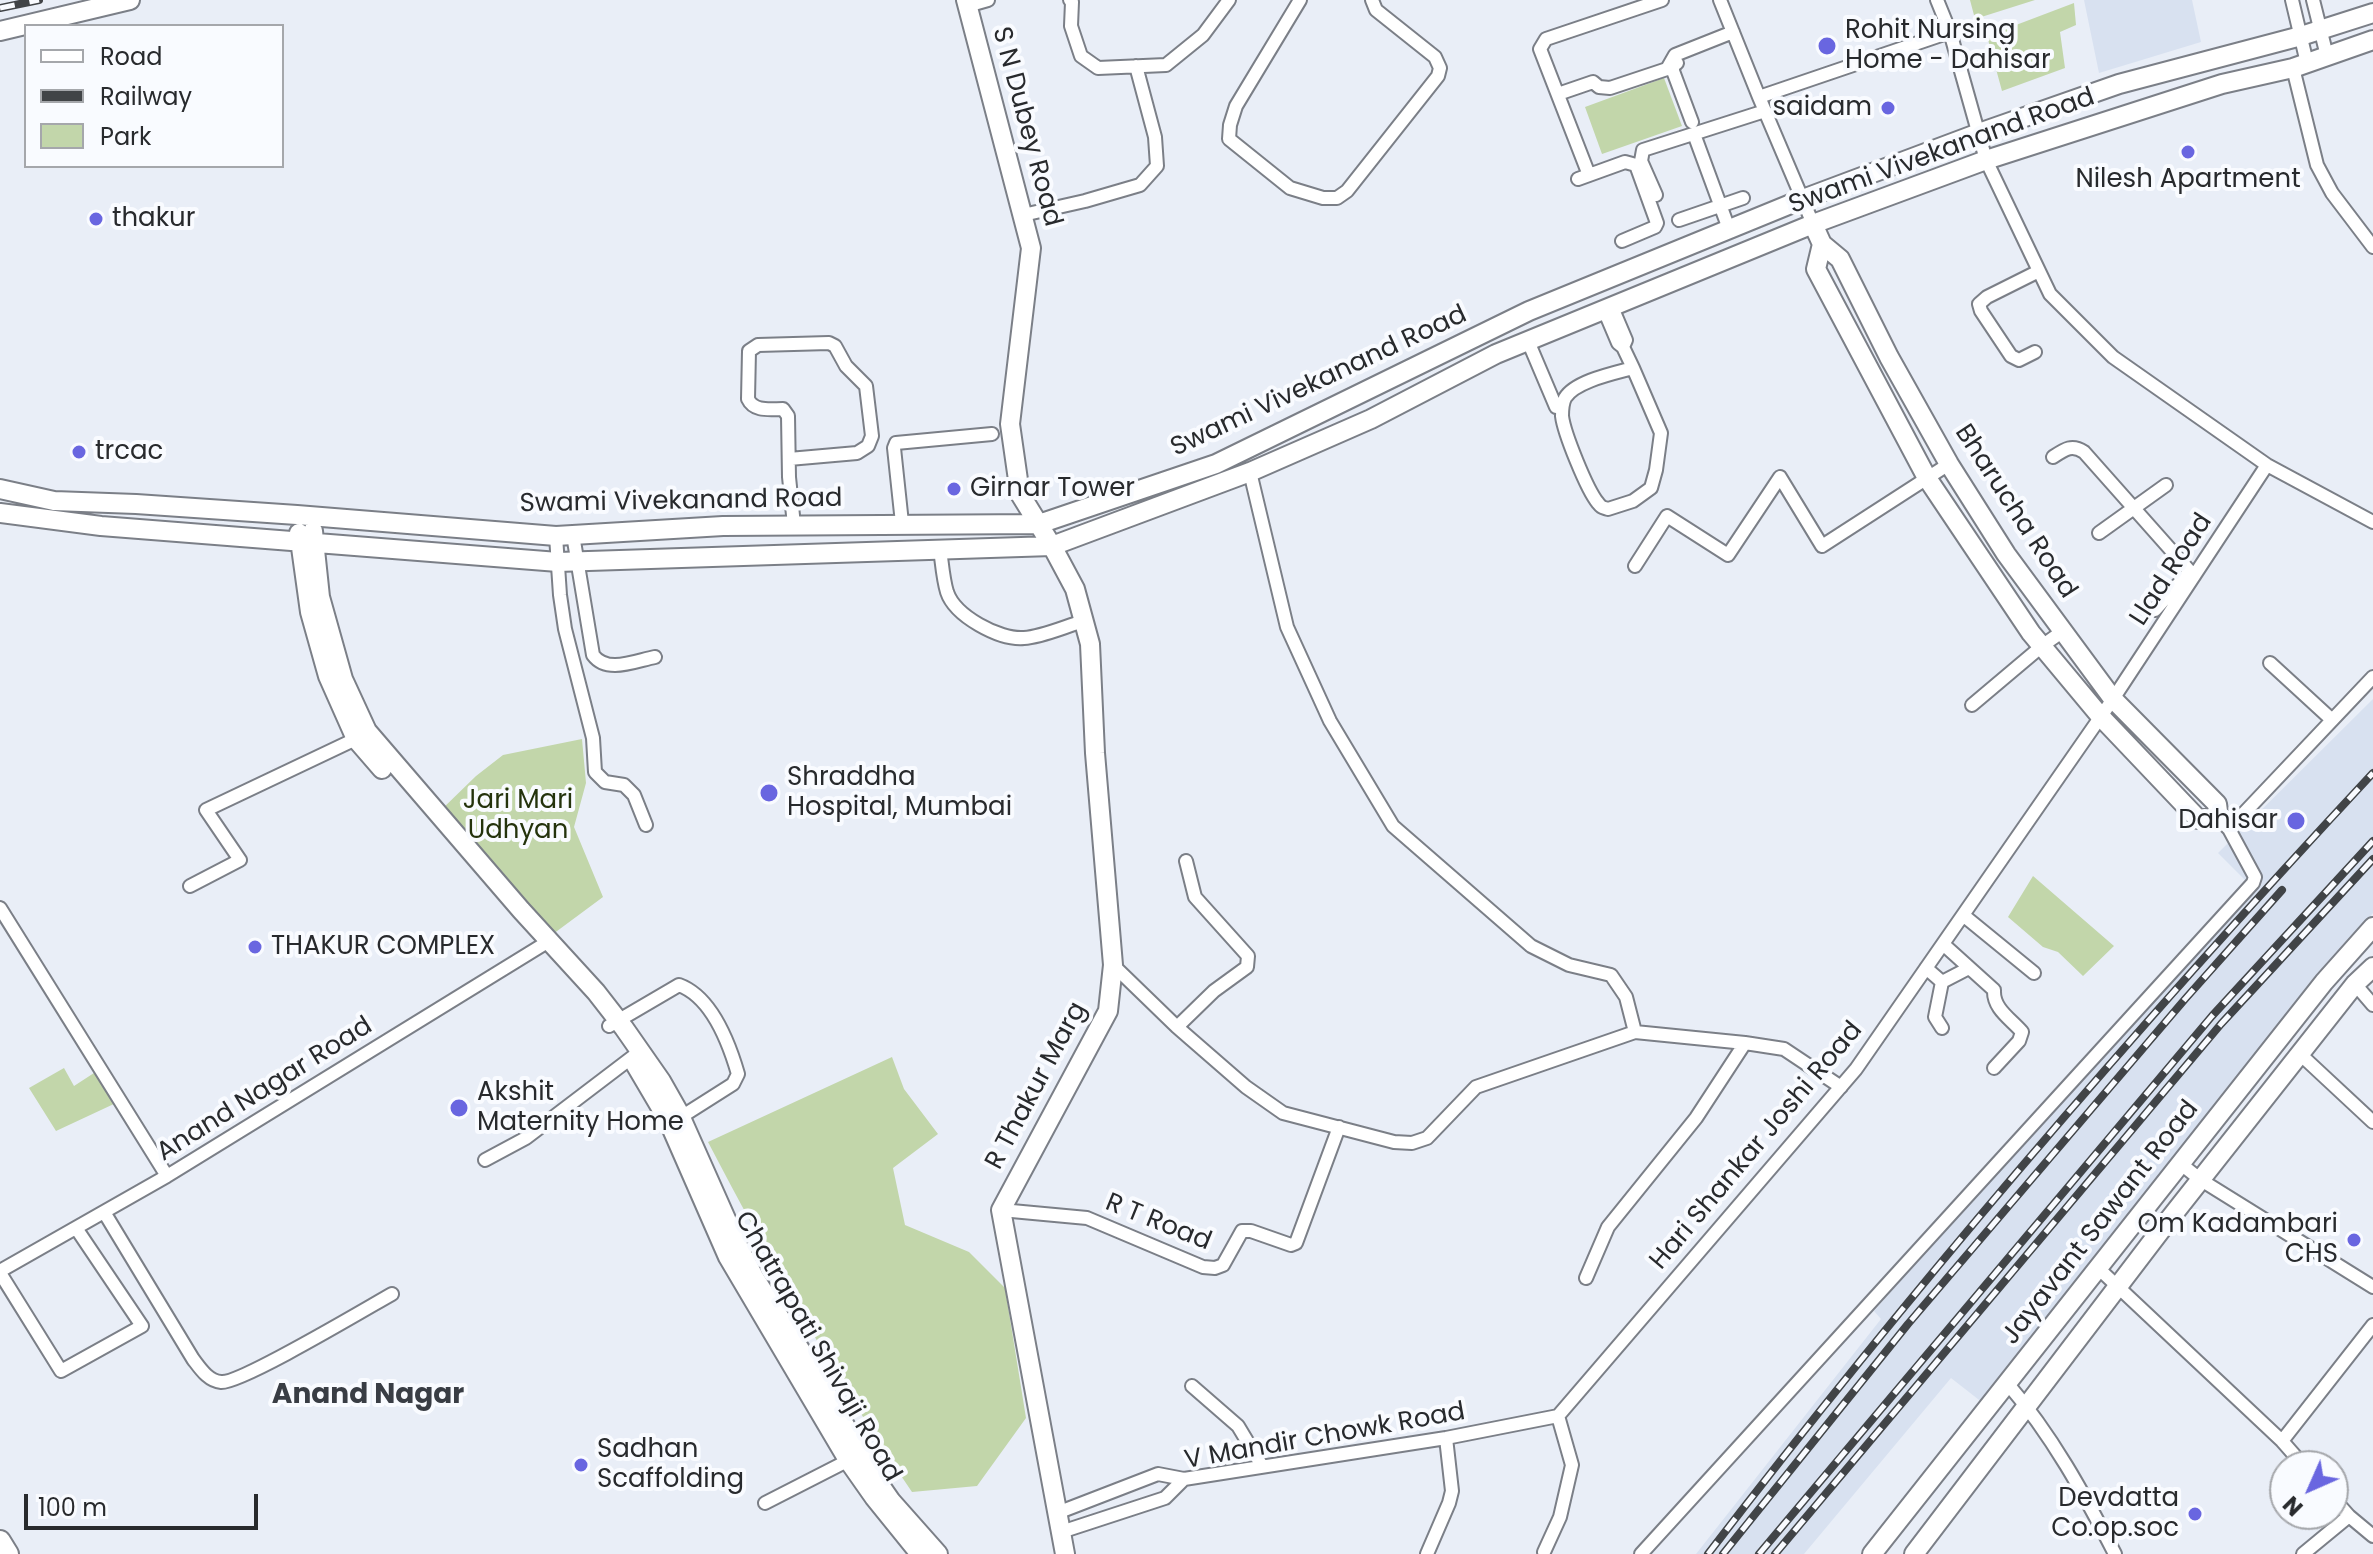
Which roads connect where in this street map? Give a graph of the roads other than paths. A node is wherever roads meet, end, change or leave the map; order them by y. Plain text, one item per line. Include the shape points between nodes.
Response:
1 (130, 0) edge
2 (988, 0) edge
3 (1070, 0) edge
4 (1229, 0) edge
5 (1300, 0) edge
6 (1372, 0) edge
7 (1662, 0) edge
8 (1720, 0) edge
9 (1937, 0) edge
10 (2292, 0) edge
11 (2313, 0) edge
12 (966, 3) edge
13 (2373, 13) edge
14 (29, 24) edge
15 (24, 25) edge
16 (2320, 30) junction
17 (0, 31) edge
18 (1733, 32) junction
19 (1950, 32) junction
20 (2301, 36) junction
21 (2373, 40) edge
22 (1693, 48) junction
23 (2327, 56) junction
24 (2300, 65) junction
25 (1136, 66) junction
26 (1558, 94) junction
27 (1759, 97) junction
28 (1765, 111) junction
29 (1693, 128) junction
30 (1979, 133) junction
31 (1986, 160) junction
32 (1656, 195) dead end
33 (1743, 198) dead end
34 (1803, 199) junction
35 (1721, 205) junction
36 (1023, 215) junction
37 (1679, 220) dead end
38 (1813, 224) junction
39 (1729, 229) junction
40 (1622, 241) dead end
41 (1822, 244) junction
42 (2373, 247) edge
43 (2039, 271) junction
44 (1608, 308) junction
45 (1528, 341) junction
46 (2035, 352) dead end
47 (1633, 368) junction
48 (1556, 407) dead end
49 (992, 434) dead end
50 (2053, 457) dead end
51 (789, 459) junction
52 (1949, 464) junction
53 (2267, 465) junction
54 (1250, 472) junction
55 (1927, 478) junction
56 (2166, 485) dead end
57 (0, 489) edge
58 (136, 504) junction
59 (2134, 508) junction
60 (0, 513) edge
61 (305, 515) junction
62 (2373, 522) edge
63 (902, 523) junction
64 (1039, 524) junction
65 (766, 525) junction
66 (794, 525) junction
67 (136, 527) junction
68 (2099, 533) dead end
69 (564, 535) junction
70 (306, 542) junction
71 (1052, 546) junction
72 (940, 549) junction
73 (766, 555) junction
74 (567, 562) junction
75 (1635, 566) dead end
76 (2192, 574) junction
77 (2155, 610) dead end
78 (1084, 621) junction
79 (2063, 631) junction
80 (2042, 646) junction
81 (655, 657) dead end
82 (2270, 663) dead end
83 (2373, 677) edge
84 (2113, 699) junction
85 (1972, 705) dead end
86 (2101, 717) junction
87 (2331, 719) junction
88 (362, 736) junction
89 (2224, 824) junction
90 (646, 825) dead end
91 (1186, 861) dead end
92 (190, 886) dead end
93 (0, 908) edge
94 (1963, 915) junction
95 (2373, 927) edge
96 (544, 944) junction
97 (1943, 944) junction
98 (1113, 965) junction
99 (2373, 967) edge
100 (1926, 968) junction
101 (1969, 968) junction
102 (2034, 973) dead end
103 (1942, 982) junction
104 (2355, 984) junction
105 (2373, 1005) edge
106 (614, 1023) junction
107 (1177, 1027) junction
108 (1942, 1028) dead end
109 (1635, 1032) junction
110 (1745, 1043) junction
111 (636, 1054) junction
112 (2300, 1054) junction
113 (1994, 1068) dead end
114 (1841, 1087) junction
115 (681, 1117) junction
116 (2373, 1122) edge
117 (1339, 1127) junction
118 (485, 1160) dead end
119 (2181, 1164) junction
120 (167, 1176) junction
121 (2201, 1180) junction
122 (1001, 1210) junction
123 (104, 1212) junction
124 (76, 1228) junction
125 (2098, 1268) junction
126 (0, 1272) edge
127 (1586, 1278) dead end
128 (2118, 1286) junction
129 (2373, 1287) edge
130 (392, 1294) dead end
131 (2373, 1325) edge
132 (2007, 1383) junction
133 (1192, 1386) dead end
134 (2028, 1407) junction
135 (1558, 1416) junction
136 (1446, 1438) junction
137 (2282, 1441) junction
138 (2290, 1450) edge
139 (855, 1457) junction
140 (1262, 1466) junction
141 (1184, 1479) junction
142 (765, 1503) dead end
143 (2349, 1516) edge
144 (1059, 1523) junction
145 (2332, 1530) edge
146 (2373, 1536) edge
147 (0, 1539) edge
148 (1544, 1552) dead end
149 (8, 1554) edge
150 (20, 1554) edge
151 (920, 1554) edge
152 (938, 1554) edge
153 (1065, 1554) edge
154 (1427, 1554) edge
155 (1641, 1554) edge
156 (1872, 1554) edge
157 (1914, 1554) edge
158 (2115, 1554) edge
159 (2303, 1554) edge

1 - 14 main road
2 - 12 street
3 - 25 street via 1071,26 1081,56 1098,68
4 - 25 street via 1203,35 1166,65
5 - 6 street via 1236,106 1229,139 1290,188 1337,198 1440,68 1435,57 1376,10
7 - 26 street via 1546,39 1540,49
8 - 18 street, Bharucha Road
9 - 19 street
10 - 20 street
11 - 16 street
12 - 36 main road, S N Dubey Road
13 - 16 main road, Swami Vivekanand Road
15 - 17 main road
16 - 20 main road, Swami Vivekanand Road
16 - 23 street
18 - 22 street
18 - 27 street, Bharucha Road
19 - 27 street
19 - 30 street
20 - 24 street
20 - 30 main road, Swami Vivekanand Road via 2127,82
21 - 23 main road, Swami Vivekanand Road
22 - 26 street via 1675,55 1667,69 1610,88 1593,82
22 - 29 street via 1673,66
23 - 24 main road, Swami Vivekanand Road
24 - 31 main road, Swami Vivekanand Road via 2222,84
24 - 42 street via 2317,165
25 - 36 street via 1155,137 1157,166 1140,185
26 - 40 street via 1583,177 1625,162 1636,165 1657,223
27 - 28 street, Bharucha Road
28 - 29 street
28 - 34 street, Bharucha Road
29 - 32 street via 1643,150 1641,161
29 - 35 street
30 - 31 street
30 - 34 main road, Swami Vivekanand Road
31 - 38 main road, Swami Vivekanand Road
31 - 43 street
33 - 35 street
34 - 38 street, Bharucha Road
34 - 39 main road, Swami Vivekanand Road
35 - 37 street
35 - 39 street
36 - 64 main road, S N Dubey Road via 1031,248 1010,424 1020,494
38 - 41 main road, Bharucha Road
38 - 44 main road, Swami Vivekanand Road
39 - 64 main road, Swami Vivekanand Road via 1529,311 1216,464
41 - 52 main road, Bharucha Road via 1840,259
41 - 55 main road via 1816,269
43 - 46 street via 1979,304 2011,356 2019,360
43 - 53 street via 2050,294 2113,357
44 - 45 main road, Swami Vivekanand Road
44 - 47 street via 1626,340 1623,347
45 - 48 street
45 - 54 main road, Swami Vivekanand Road
47 - 47 street via 1661,433 1656,470 1645,494 1608,509 1598,504 1562,415 1574,389
49 - 63 street via 896,443
50 - 59 street via 2077,447
51 - 51 street via 786,412 758,409 748,399 749,351 758,345 829,343 866,386 872,436 857,453
51 - 66 street
52 - 55 street
52 - 79 main road, Bharucha Road
53 - 62 street
53 - 76 street, Llad Road
54 - 71 main road, Swami Vivekanand Road
54 - 109 street via 1287,627 1330,721 1393,826 1531,946 1569,965 1611,975 1626,997
55 - 75 street via 1822,546 1780,477 1728,555 1667,516
55 - 80 main road
56 - 59 street
57 - 58 main road, Swami Vivekanand Road via 54,501
58 - 61 main road, Swami Vivekanand Road
58 - 67 street
59 - 68 street
59 - 76 street
60 - 67 main road, Swami Vivekanand Road
61 - 69 main road, Swami Vivekanand Road
61 - 70 main road
63 - 64 main road, Swami Vivekanand Road
63 - 66 main road, Swami Vivekanand Road
64 - 71 main road, S N Dubey Road
65 - 66 main road, Swami Vivekanand Road
65 - 69 main road, Swami Vivekanand Road
65 - 73 main road
67 - 70 main road, Swami Vivekanand Road
69 - 74 street
70 - 74 main road, Swami Vivekanand Road
70 - 88 main road via 310,612 328,676
71 - 72 main road, Swami Vivekanand Road
71 - 78 main road, R Thakur Marg via 1075,589
72 - 73 main road, Swami Vivekanand Road
72 - 78 street via 947,593 978,624 1023,638
73 - 74 main road, Swami Vivekanand Road
74 - 81 street via 597,661 608,666
74 - 90 street via 565,629 593,738 595,772 634,795
76 - 77 street
76 - 84 street, Llad Road
78 - 98 main road, R Thakur Marg via 1090,644
79 - 80 street
79 - 84 main road, Bharucha Road
80 - 85 street
80 - 86 main road
82 - 87 street
83 - 87 street
84 - 86 street, Hari Shankar Joshi Road
84 - 89 main road, Bharucha Road via 2217,804
86 - 89 main road via 2198,819
86 - 94 street, Hari Shankar Joshi Road
87 - 89 street
88 - 92 street via 206,810 240,860
88 - 96 main road
89 - 155 street via 2255,881
91 - 107 street via 1195,897 1248,956 1247,967
93 - 120 street
94 - 97 street, Hari Shankar Joshi Road
94 - 102 street
95 - 119 main road, Jayavant Sawant Road
96 - 106 main road via 596,992
96 - 120 street, Anand Nagar Road
97 - 100 street, Hari Shankar Joshi Road
97 - 101 street
98 - 107 street
98 - 122 main road, R Thakur Marg via 1108,1011
99 - 104 main road
100 - 103 street
100 - 114 street, Hari Shankar Joshi Road
101 - 103 street
101 - 113 street via 1994,990 1998,1008 2022,1032
103 - 108 street via 1935,1017
104 - 105 street
104 - 112 main road
106 - 111 main road
106 - 115 street via 679,985 691,989 710,1009 738,1074 733,1084
107 - 117 street via 1283,1113
109 - 110 street
109 - 117 street via 1476,1087 1419,1141 1394,1142
110 - 114 street via 1784,1049
110 - 127 street via 1696,1118 1608,1227
111 - 115 main road via 661,1081
111 - 118 street via 526,1138
111 - 139 main road, Chatrapati Shivaji Road via 728,1257
112 - 116 street
112 - 121 main road
114 - 135 street, Hari Shankar Joshi Road
115 - 139 main road via 738,1246 817,1376
117 - 122 street, R T Road via 1296,1243 1242,1231 1223,1265 1215,1268 1087,1218
119 - 121 street
119 - 125 main road, Jayavant Sawant Road
120 - 123 street, Anand Nagar Road
121 - 128 main road
121 - 129 street
122 - 144 main road, R Thakur Marg
123 - 124 street, Anand Nagar Road
123 - 130 street via 193,1359 205,1375 220,1382 270,1362
124 - 126 street, Anand Nagar Road
124 - 126 street via 142,1326 61,1371
125 - 128 street
125 - 132 main road, Jayavant Sawant Road
128 - 134 main road
128 - 137 street
131 - 137 street
132 - 134 street
132 - 156 main road, Jayavant Sawant Road
133 - 140 street via 1238,1426
134 - 157 main road
134 - 158 street via 2076,1478
135 - 136 street, V Mandir Chowk Road
135 - 148 street via 1572,1465 1560,1517
136 - 140 street, V Mandir Chowk Road
136 - 154 street via 1452,1491
137 - 138 street
139 - 142 street
139 - 151 main road, Chatrapati Shivaji Road via 874,1497
139 - 152 main road
140 - 141 street, V Mandir Chowk Road
141 - 144 street, V Mandir Chowk Road via 1165,1498
141 - 144 street via 1158,1474
143 - 146 street
144 - 153 main road, R Thakur Marg
145 - 159 street
147 - 149 main road
147 - 150 street

